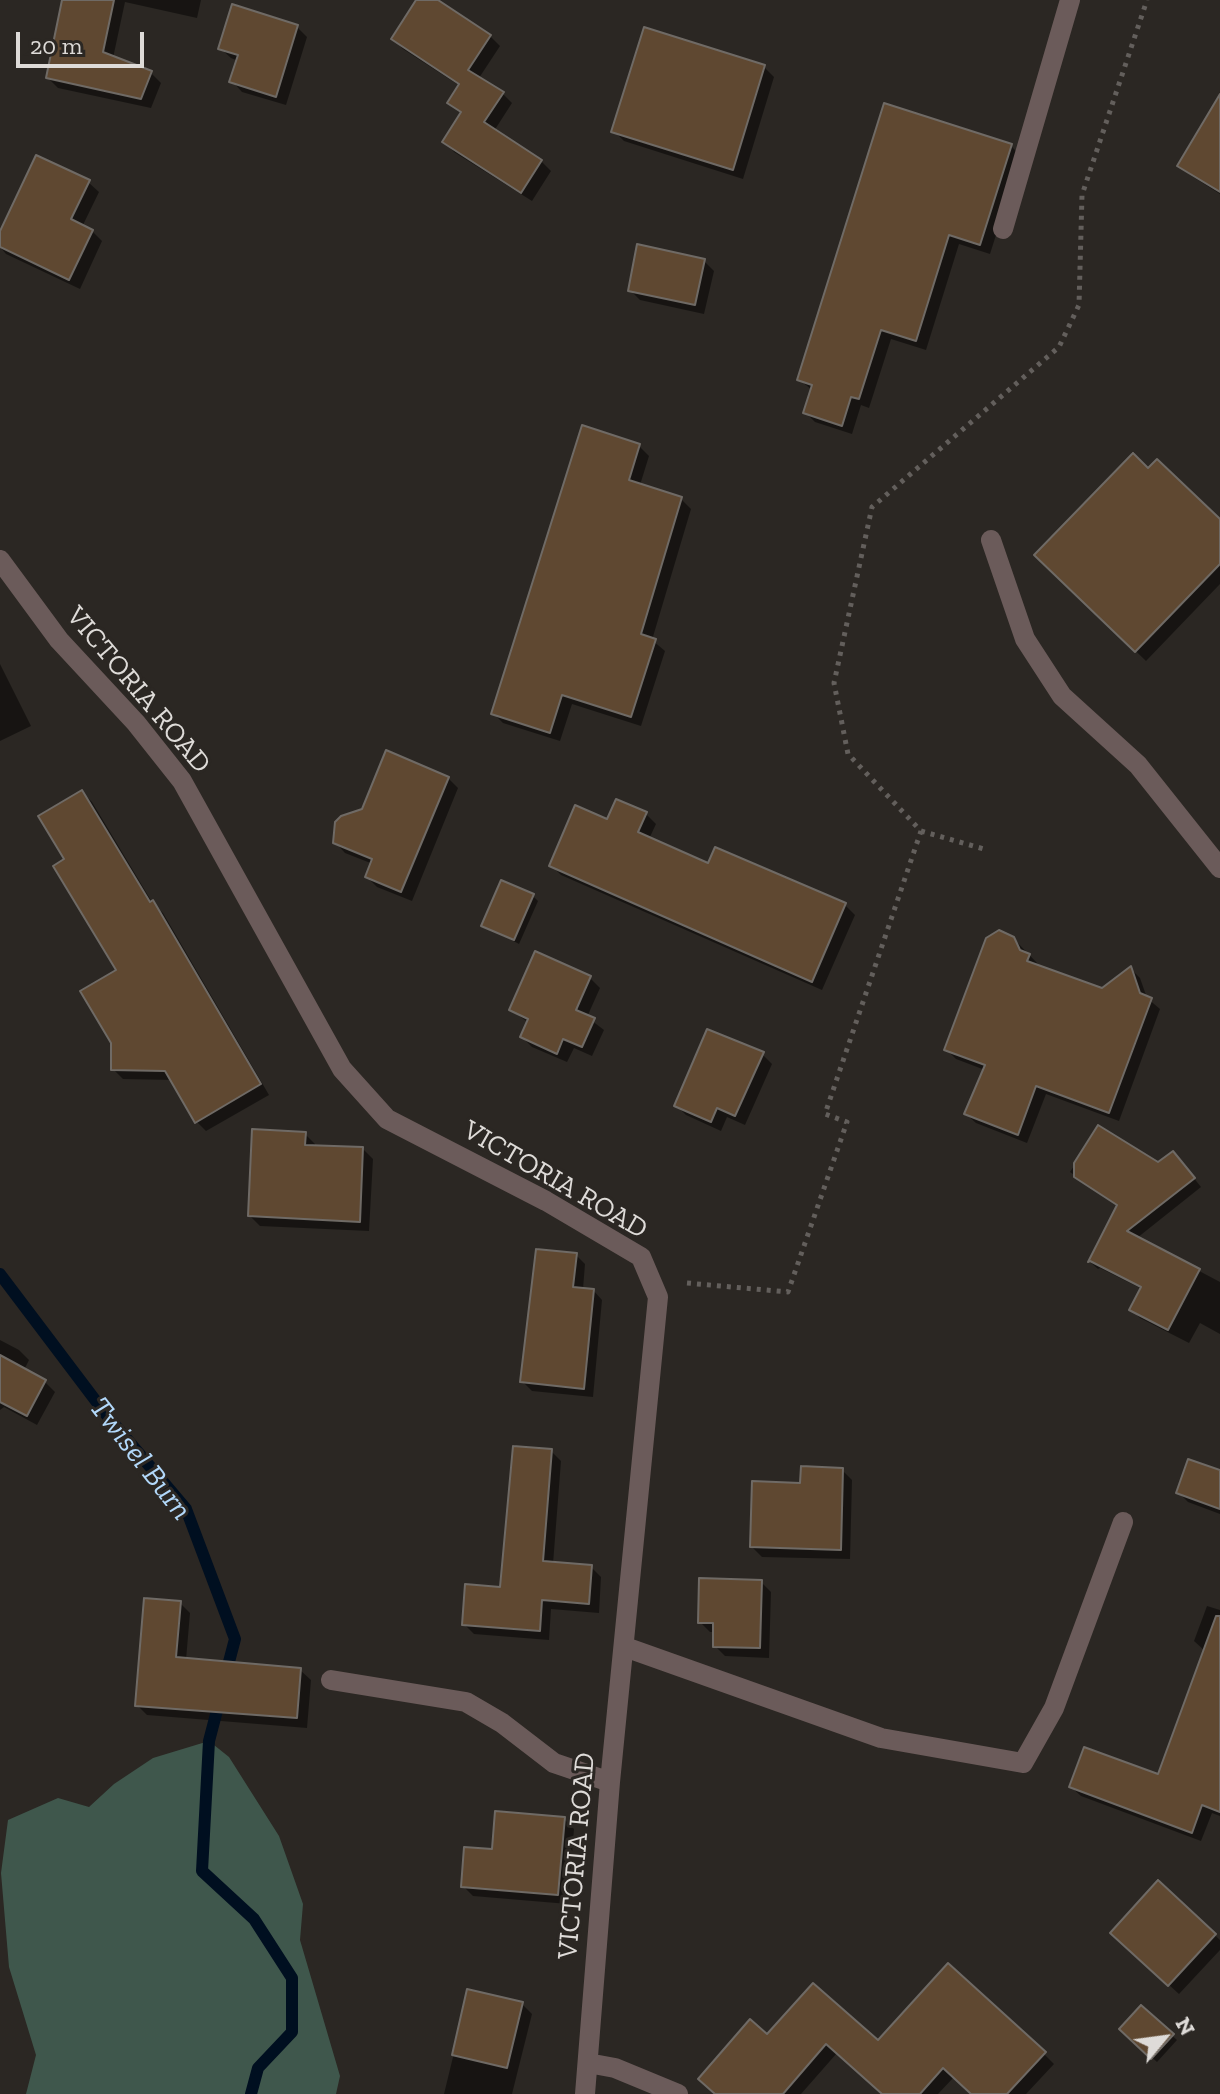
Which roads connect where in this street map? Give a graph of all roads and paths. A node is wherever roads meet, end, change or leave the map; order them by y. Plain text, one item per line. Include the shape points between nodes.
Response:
1 (1070, 0) edge
2 (1147, 0) edge
3 (1003, 229) dead end
4 (991, 540) dead end
5 (0, 560) edge
6 (921, 831) junction
7 (984, 849) dead end
8 (1220, 868) edge
9 (651, 1279) junction
10 (1123, 1522) dead end
11 (625, 1647) junction
12 (331, 1680) dead end
13 (610, 1782) junction
14 (588, 2063) junction
15 (585, 2094) edge
16 (678, 2094) edge

1 - 3 street
2 - 6 path via 1082,195 1079,305 1059,347 872,507 834,683 848,754
4 - 8 street via 1025,639 1062,696 1138,765
5 - 9 street, VICTORIA ROAD via 59,640 182,781 342,1069 387,1119 641,1257
6 - 7 path
6 - 9 path via 825,1114 847,1122 788,1292
9 - 11 street, VICTORIA ROAD via 658,1297
10 - 11 street via 1054,1708 1023,1763 881,1738
11 - 13 street, VICTORIA ROAD
12 - 13 street via 466,1702 554,1763
13 - 14 street, VICTORIA ROAD
14 - 15 street, VICTORIA ROAD
14 - 16 street via 615,2068

